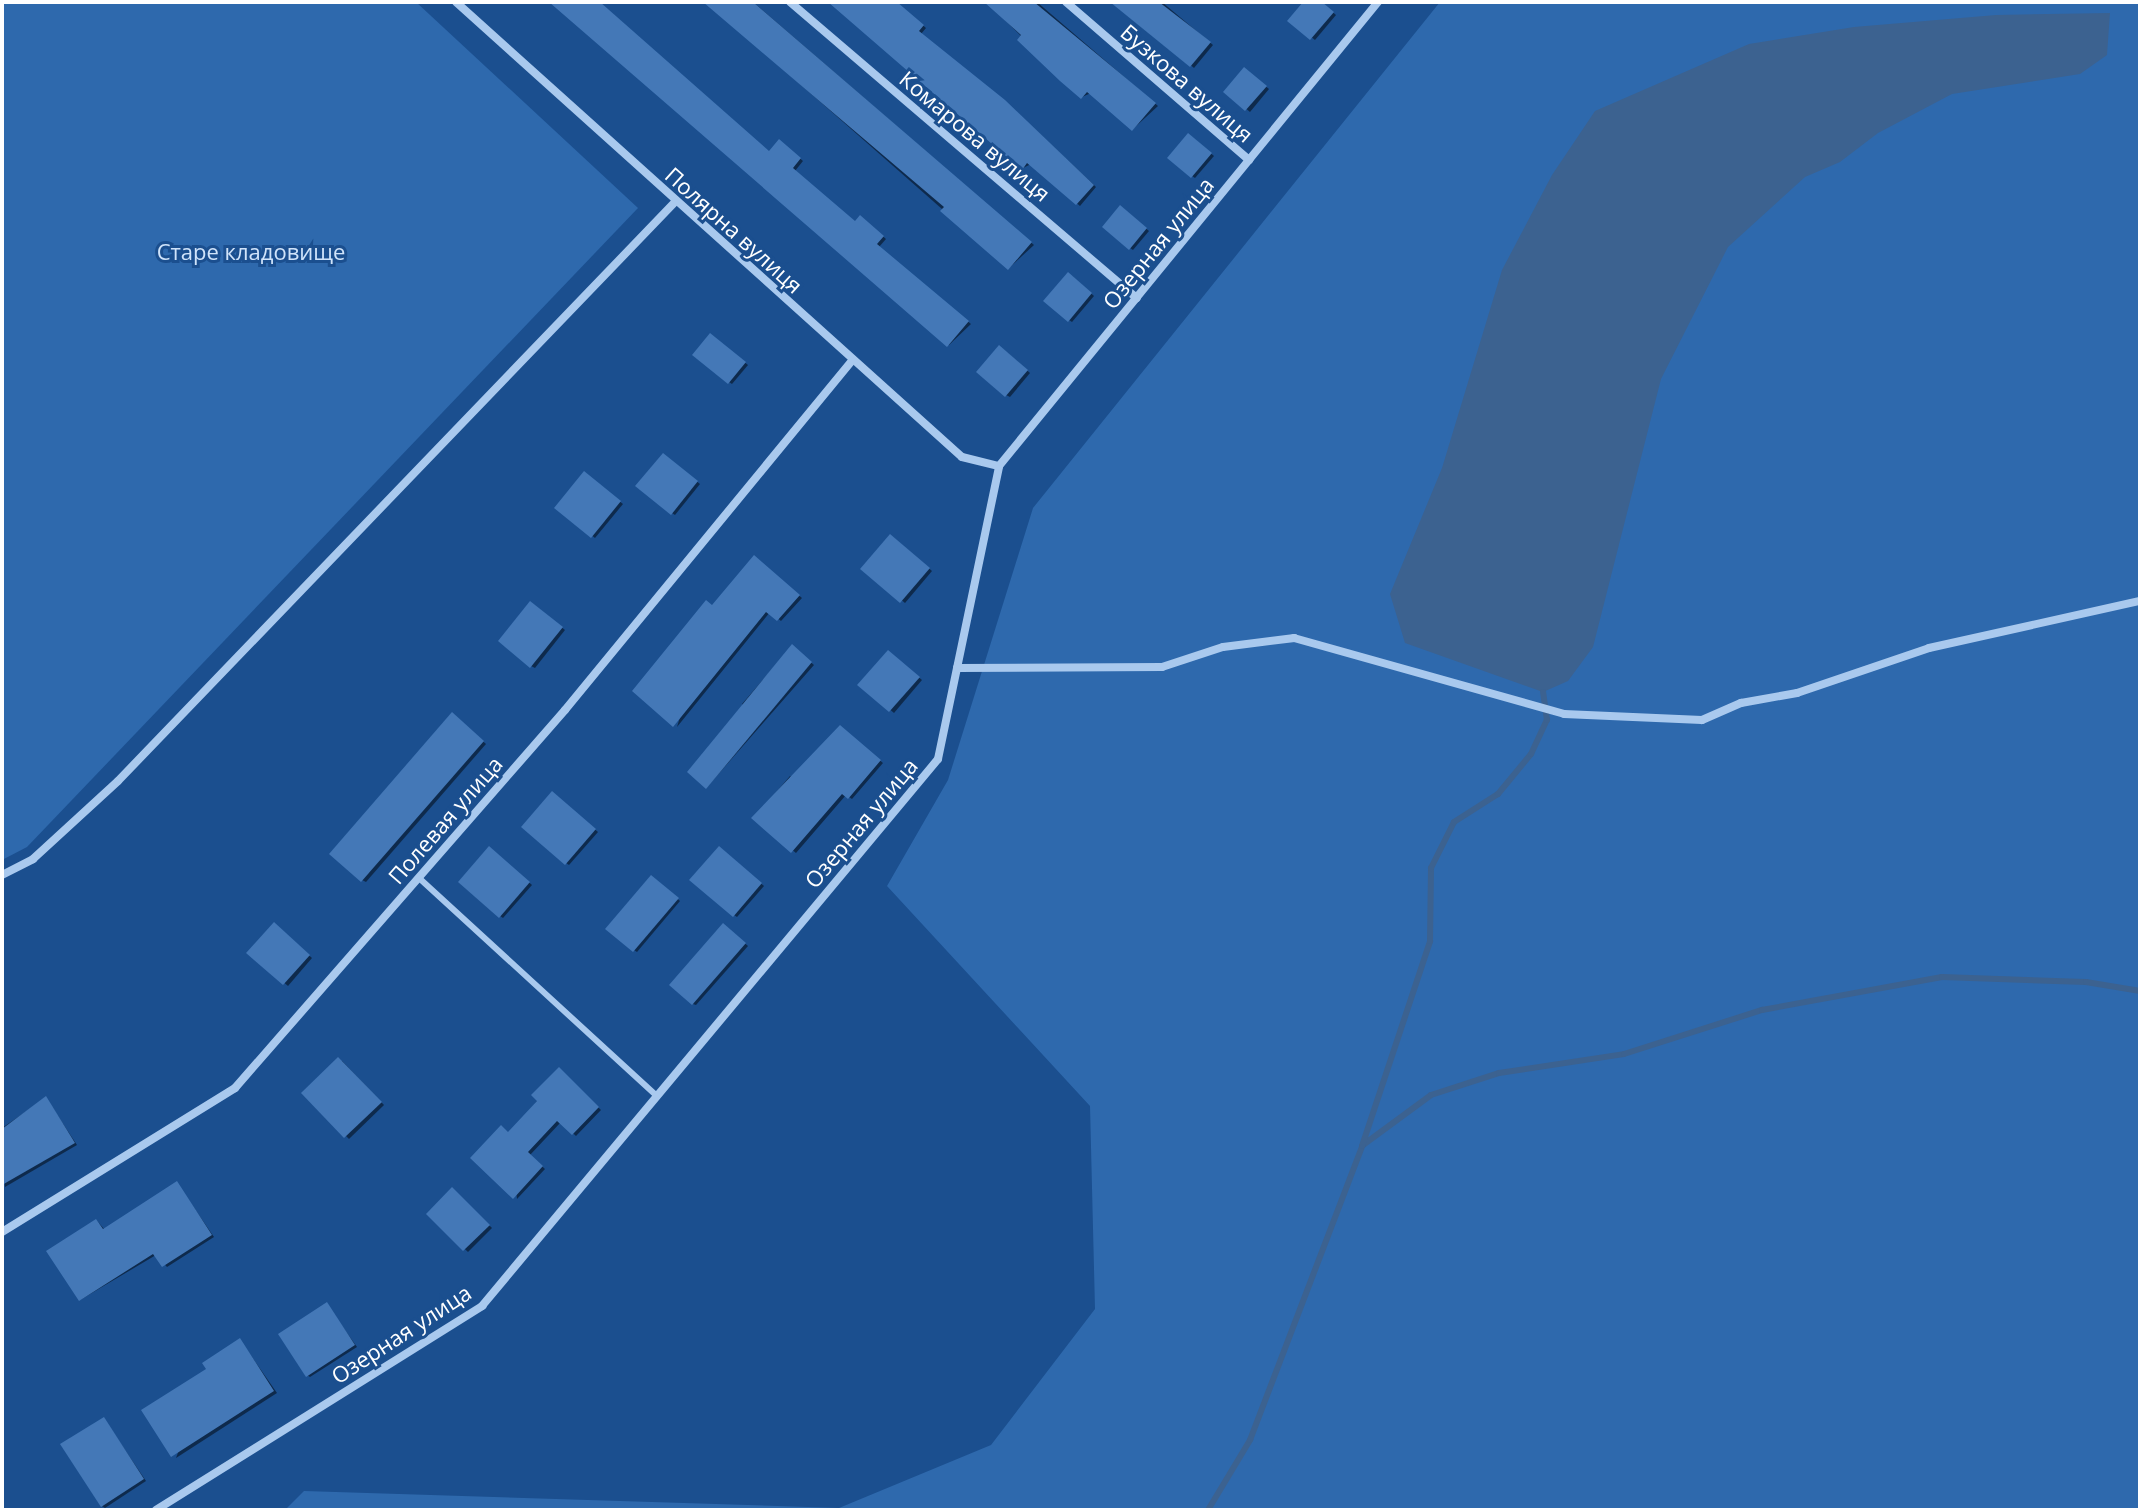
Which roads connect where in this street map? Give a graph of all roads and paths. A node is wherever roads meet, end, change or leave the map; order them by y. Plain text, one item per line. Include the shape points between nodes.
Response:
1 (456, 2) edge
2 (790, 2) edge
3 (1066, 2) edge
4 (1374, 4) edge
5 (1249, 160) junction
6 (675, 202) junction
7 (1137, 298) junction
8 (852, 361) junction
9 (999, 466) junction
10 (2140, 601) edge
11 (957, 668) junction
12 (2, 875) edge
13 (419, 878) junction
14 (657, 1096) junction
15 (2, 1232) edge
16 (156, 1510) edge

1 - 6 street, Полярна вулиця
2 - 7 street, Комарова вулиця
3 - 5 street, Бузкова вулиця
4 - 5 street, Озерная улица
5 - 7 street, Озерная улица
6 - 8 street, Полярна вулиця
6 - 12 street via 118,781 33,859
7 - 9 street, Озерная улица
8 - 9 street, Полярна вулиця via 962,457
8 - 13 street, Полевая улица
9 - 11 street, Озерная улица
10 - 11 street via 1929,648 1797,693 1741,703 1702,720 1564,714 1294,638 1223,647 1162,667
11 - 14 street, Озерная улица via 938,759
13 - 14 lane
13 - 15 street, Полевая улица via 235,1088
14 - 16 street, Озерная улица via 482,1306

